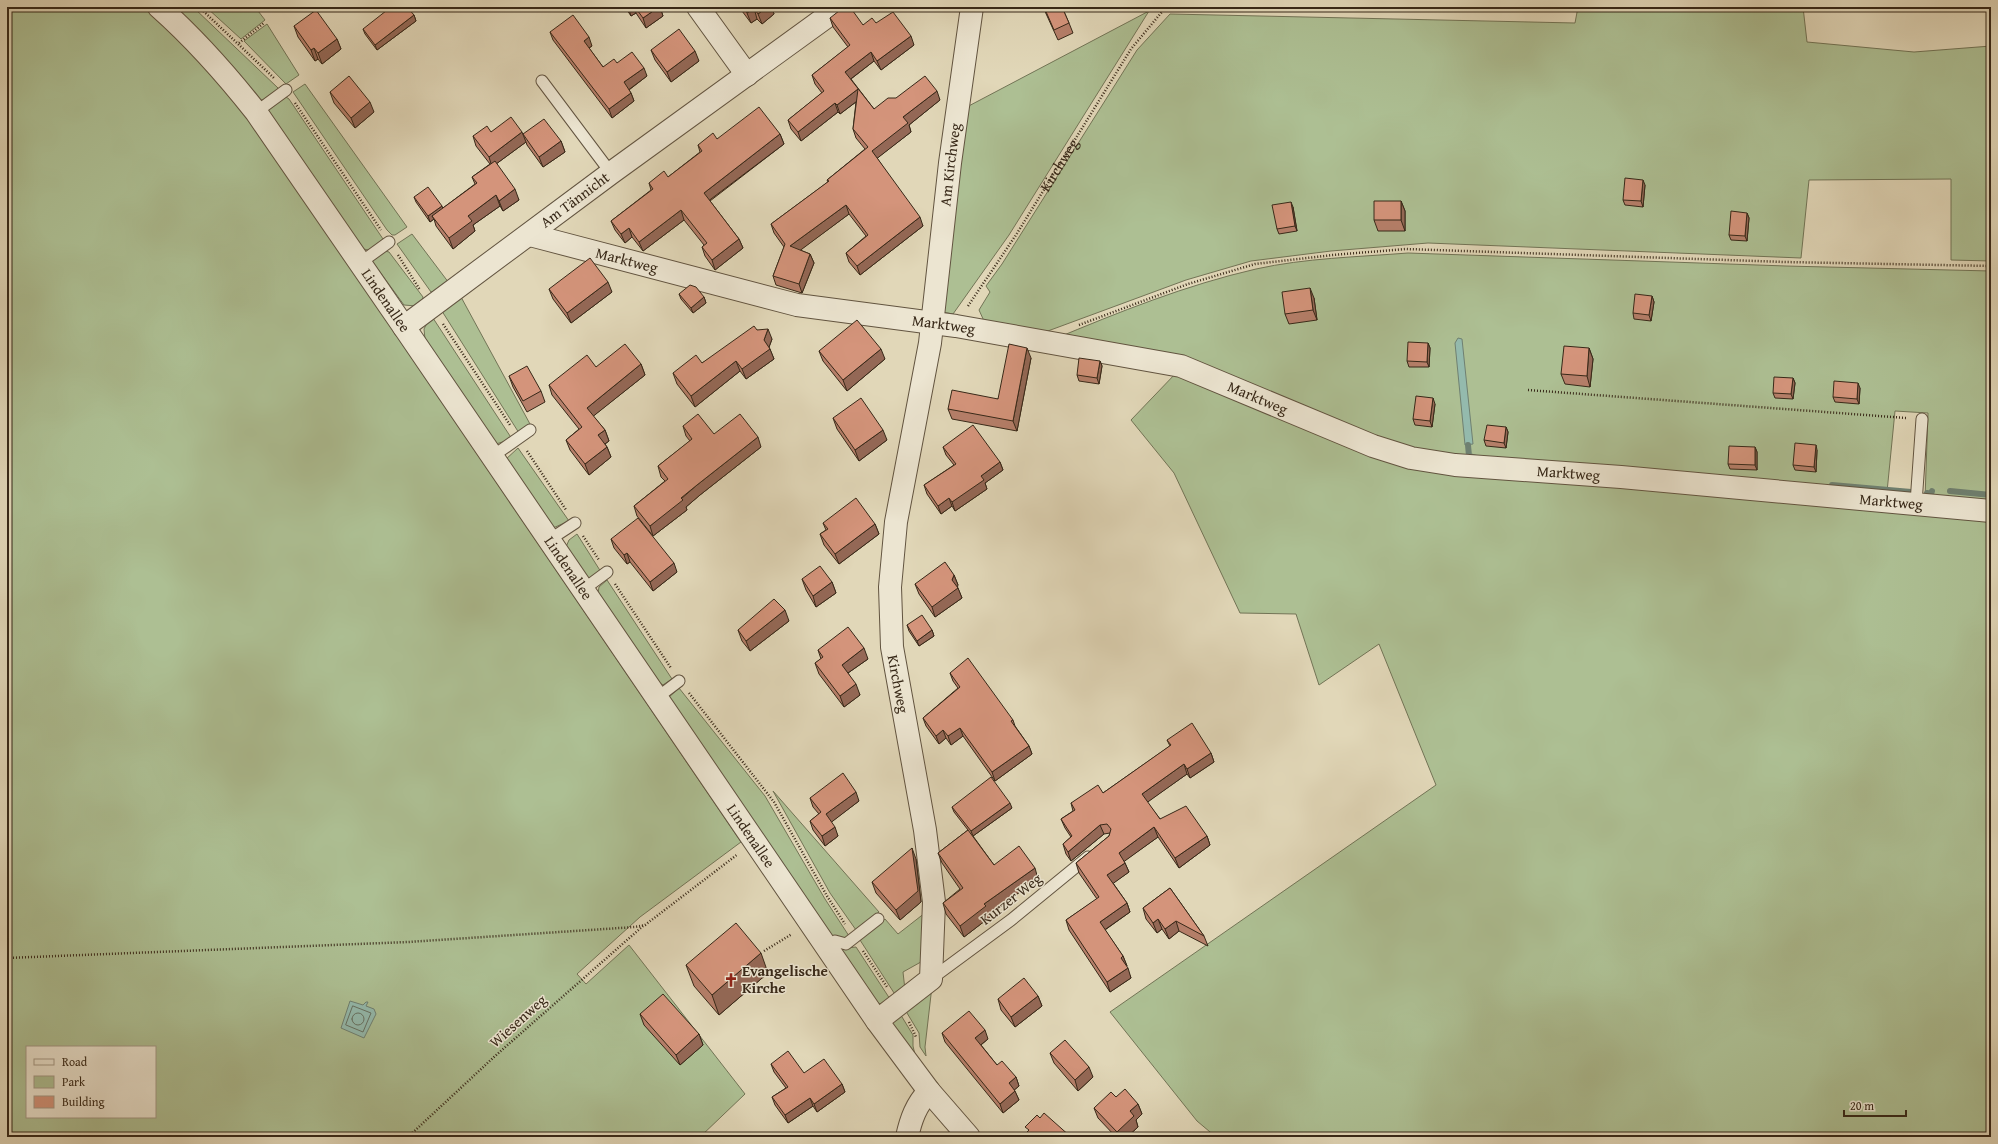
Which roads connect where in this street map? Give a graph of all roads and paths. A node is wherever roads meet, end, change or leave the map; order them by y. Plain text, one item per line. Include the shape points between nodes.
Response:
1 (159, 7) edge
2 (698, 7) edge
3 (840, 7) edge
4 (972, 7) edge
5 (1166, 7) edge
6 (264, 23) dead end
7 (239, 43) dead end
8 (747, 75) junction
9 (542, 81) dead end
10 (286, 90) dead end
11 (256, 112) junction
12 (611, 173) junction
13 (530, 235) junction
14 (389, 242) dead end
15 (360, 263) junction
16 (1991, 266) edge
17 (931, 322) junction
18 (956, 326) junction
19 (404, 327) junction
20 (1073, 328) dead end
21 (1528, 390) dead end
22 (1922, 419) joint
23 (530, 430) dead end
24 (493, 456) junction
25 (1916, 503) junction
26 (1991, 511) edge
27 (575, 523) dead end
28 (550, 540) junction
29 (607, 572) dead end
30 (584, 589) junction
31 (680, 681) dead end
32 (658, 697) junction
33 (754, 842) junction
34 (1096, 850) edge
35 (878, 919) dead end
36 (809, 922) junction
37 (645, 924) junction
38 (826, 947) junction
39 (764, 951) dead end
40 (7, 958) edge
41 (931, 979) junction
42 (877, 1021) junction
43 (929, 1092) junction
44 (408, 1137) edge
45 (907, 1137) edge
46 (969, 1137) edge

1 - 11 street, Lindenallee via 189,33
2 - 8 street
3 - 8 street, Am Tännicht
4 - 17 street, Am Kirchweg
5 - 18 path, Kirchweg via 1131,49
6 - 7 path
8 - 12 street, Am Tännicht
9 - 12 lane
10 - 11 lane
11 - 15 street, Lindenallee
12 - 13 street, Am Tännicht
13 - 17 street, Marktweg via 797,305
13 - 19 street, Am Tännicht
14 - 15 lane
15 - 19 street, Lindenallee
16 - 20 path via 1406,249 1255,264 1188,284
17 - 18 street, Marktweg
17 - 41 street, Kirchweg via 930,343 896,522 890,587 892,647 926,830 934,902
18 - 25 street, Marktweg via 1181,366 1373,446 1411,458 1455,465
19 - 24 street, Lindenallee
21 - 22 path
22 - 25 lane
23 - 24 lane
24 - 28 street, Lindenallee
25 - 26 street, Marktweg
27 - 28 lane
28 - 30 street, Lindenallee
29 - 30 lane
30 - 32 street, Lindenallee
31 - 32 lane
32 - 33 street, Lindenallee
33 - 36 street, Lindenallee
33 - 37 path, Wiesenweg
34 - 41 lane, Kurzer Weg via 1011,920
35 - 38 lane via 846,944 835,942
36 - 38 street, Lindenallee
36 - 39 path
37 - 40 path via 635,927 408,942
37 - 44 path, Wiesenweg via 494,1057
38 - 42 street, Lindenallee
41 - 42 street
42 - 43 street, Lindenallee
43 - 45 street via 921,1099 912,1116
43 - 46 street, Lindenallee

